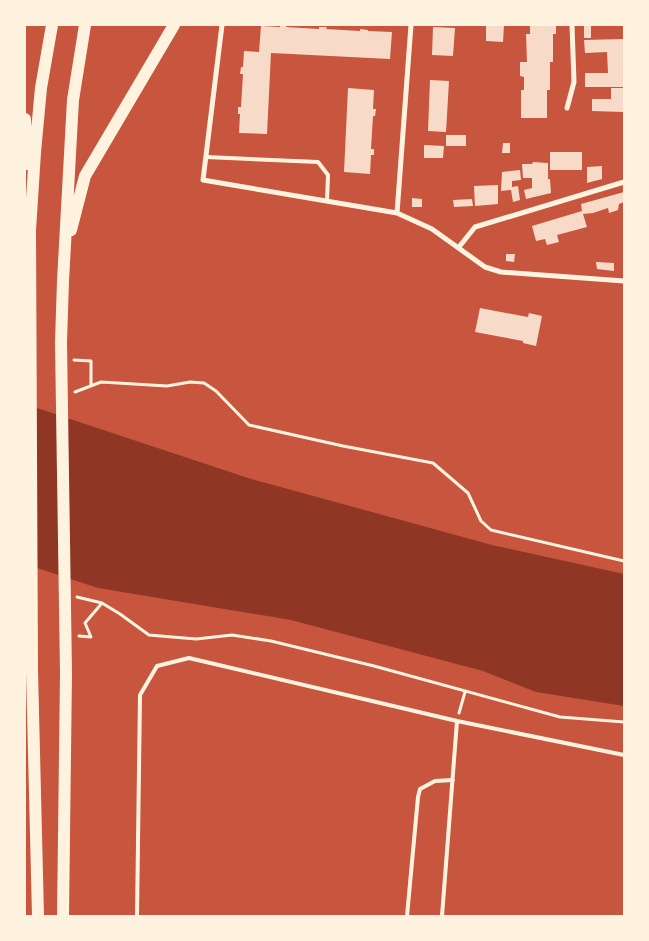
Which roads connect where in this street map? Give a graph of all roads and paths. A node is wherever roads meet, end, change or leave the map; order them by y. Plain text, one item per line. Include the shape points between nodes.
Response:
1 (52, 25) edge
2 (85, 25) edge
3 (174, 25) edge
4 (222, 25) edge
5 (411, 25) edge
6 (572, 25) edge
7 (567, 108) dead end
8 (25, 119) edge
9 (206, 157) junction
10 (624, 182) edge
11 (327, 201) junction
12 (397, 213) junction
13 (30, 230) junction
14 (459, 247) junction
15 (62, 281) junction
16 (624, 281) edge
17 (67, 360) dead end
18 (624, 562) edge
19 (77, 636) dead end
20 (465, 692) junction
21 (457, 721) junction
22 (624, 722) edge
23 (624, 755) edge
24 (453, 780) junction
25 (38, 916) edge
26 (63, 916) edge
27 (137, 916) edge
28 (407, 916) edge
29 (442, 916) edge

1 - 13 highway via 41,88
2 - 15 highway via 72,100
3 - 15 highway via 86,176 72,223
4 - 9 street
5 - 12 street
6 - 7 street via 574,82
8 - 13 highway
9 - 11 street via 203,180
9 - 11 lane via 318,162 328,175
10 - 14 street via 475,227
11 - 12 street
12 - 14 street via 432,229
13 - 25 highway via 32,671
14 - 16 street via 486,267 501,272
15 - 26 highway via 66,673
17 - 18 path via 91,361 91,385 101,382 167,386 204,383 249,425 434,463 468,492 481,521 491,530
19 - 20 path via 91,637 85,623 102,603 149,635 196,639 232,635 271,641
20 - 21 path
20 - 22 path via 560,717
21 - 23 lane
21 - 24 lane
21 - 27 lane via 189,658 157,666 140,695
24 - 28 lane via 435,781 420,789
24 - 29 lane

